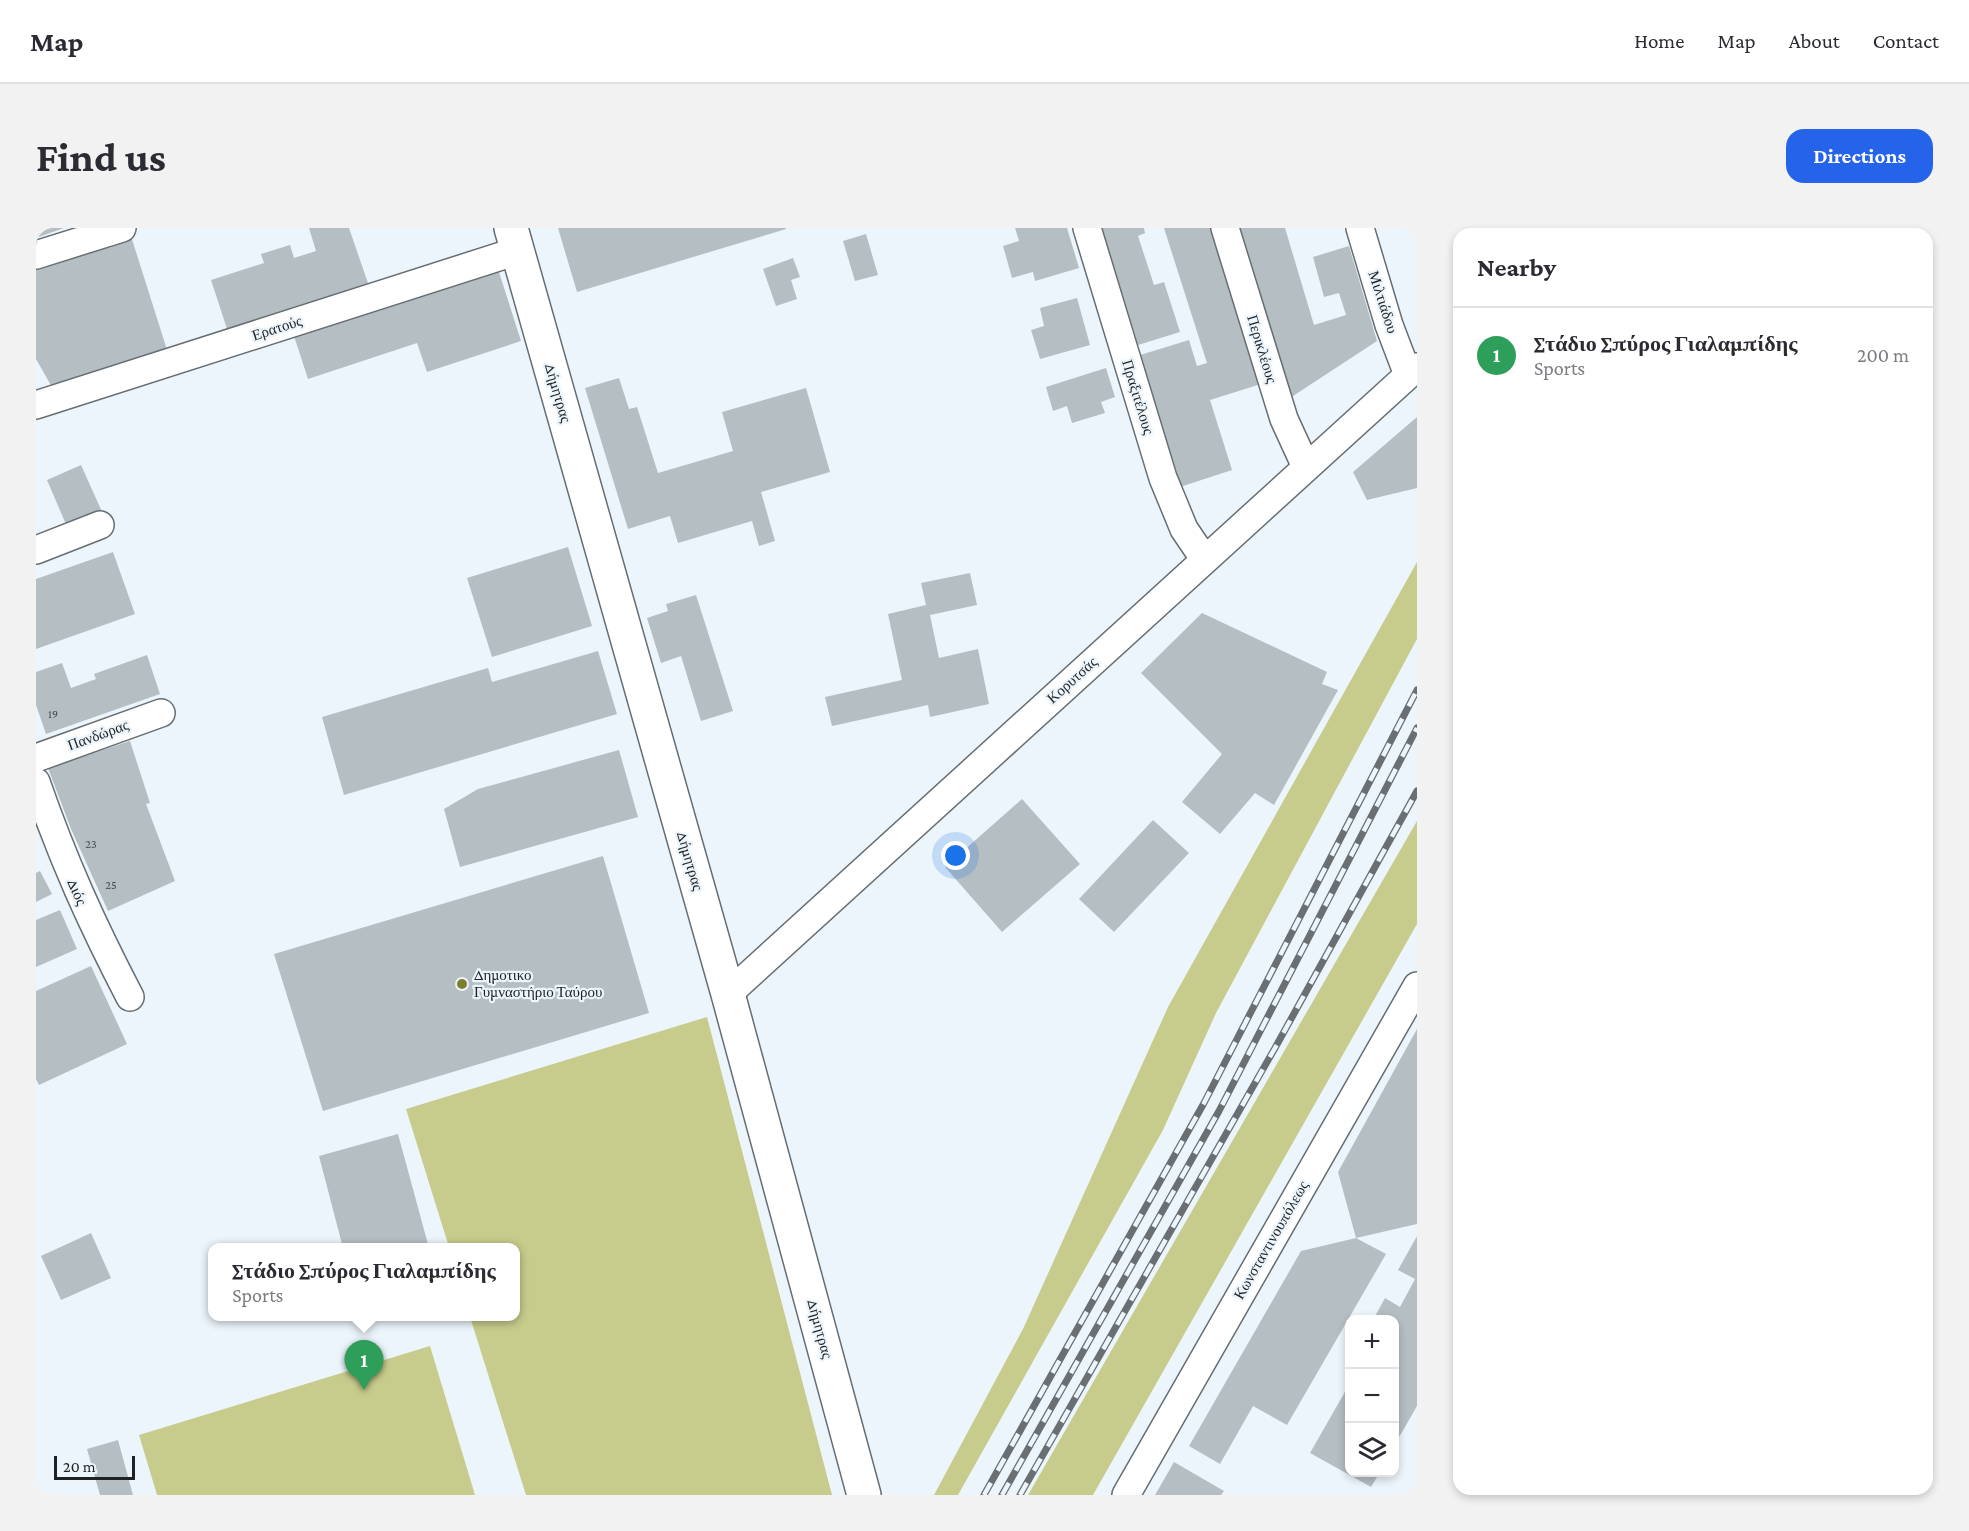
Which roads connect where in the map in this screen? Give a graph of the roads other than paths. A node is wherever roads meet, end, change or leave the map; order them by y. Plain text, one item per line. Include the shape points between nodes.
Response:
1 (122, 228) edge
2 (1087, 228) edge
3 (1225, 228) edge
4 (1360, 228) edge
5 (514, 239) edge
6 (36, 255) edge
7 (1413, 371) edge
8 (36, 405) edge
9 (1306, 468) junction
10 (100, 525) dead end
11 (36, 550) edge
12 (1205, 560) junction
13 (161, 713) dead end
14 (36, 758) edge
15 (36, 782) edge
16 (1417, 986) edge
17 (728, 994) junction
18 (130, 997) dead end
19 (864, 1495) edge
20 (1126, 1495) edge

1 - 6 street
2 - 12 street, Πραξιτέλους via 1163,478 1184,529
3 - 9 street, Περικλέους via 1284,419
4 - 7 street, Μιλτιάδου via 1389,325
5 - 8 street, Ερατούς
5 - 17 street, Δήμητρας
7 - 9 street, Κορυτσάς
9 - 12 street, Κορυτσάς
10 - 11 street
12 - 17 street, Κορυτσάς
13 - 14 street, Πανδώρας
15 - 18 street, Διός via 60,853
16 - 20 street, Κωνσταντινουπόλεως
17 - 19 street, Δήμητρας

